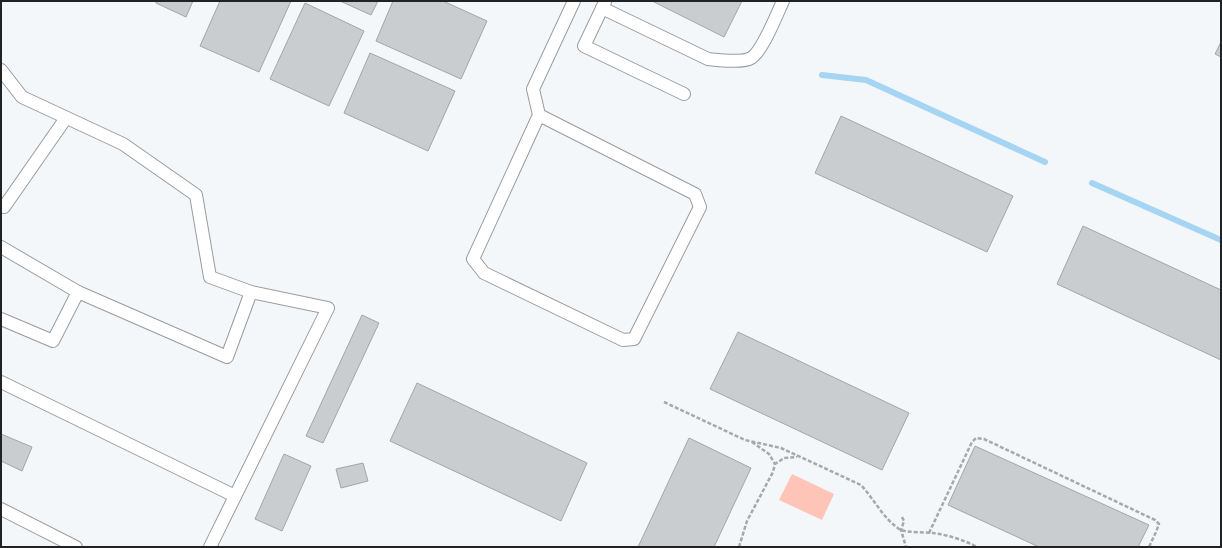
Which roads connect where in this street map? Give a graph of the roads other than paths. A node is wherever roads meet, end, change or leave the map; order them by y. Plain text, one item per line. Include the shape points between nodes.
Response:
1 (574, 1) edge
2 (783, 1) edge
3 (604, 4) edge
4 (1, 70) edge
5 (684, 94) dead end
6 (539, 114) junction
7 (66, 118) junction
8 (2, 206) edge
9 (1, 247) edge
10 (78, 292) junction
11 (251, 292) junction
12 (1, 319) edge
13 (1, 382) edge
14 (235, 496) junction
15 (1, 509) edge
16 (76, 547) edge
17 (210, 547) edge

1 - 6 lane via 533,89
2 - 3 lane via 758,53 750,59 725,61 708,59
3 - 5 lane via 584,46
4 - 7 lane via 22,97
6 - 6 lane via 695,194 700,207 634,339 623,340 484,274 473,259
7 - 8 lane
7 - 11 lane via 123,144 196,195 210,277
9 - 10 lane
10 - 11 lane via 227,357
10 - 12 lane via 52,341
11 - 14 lane via 328,308
13 - 14 lane
14 - 17 lane
15 - 16 lane

